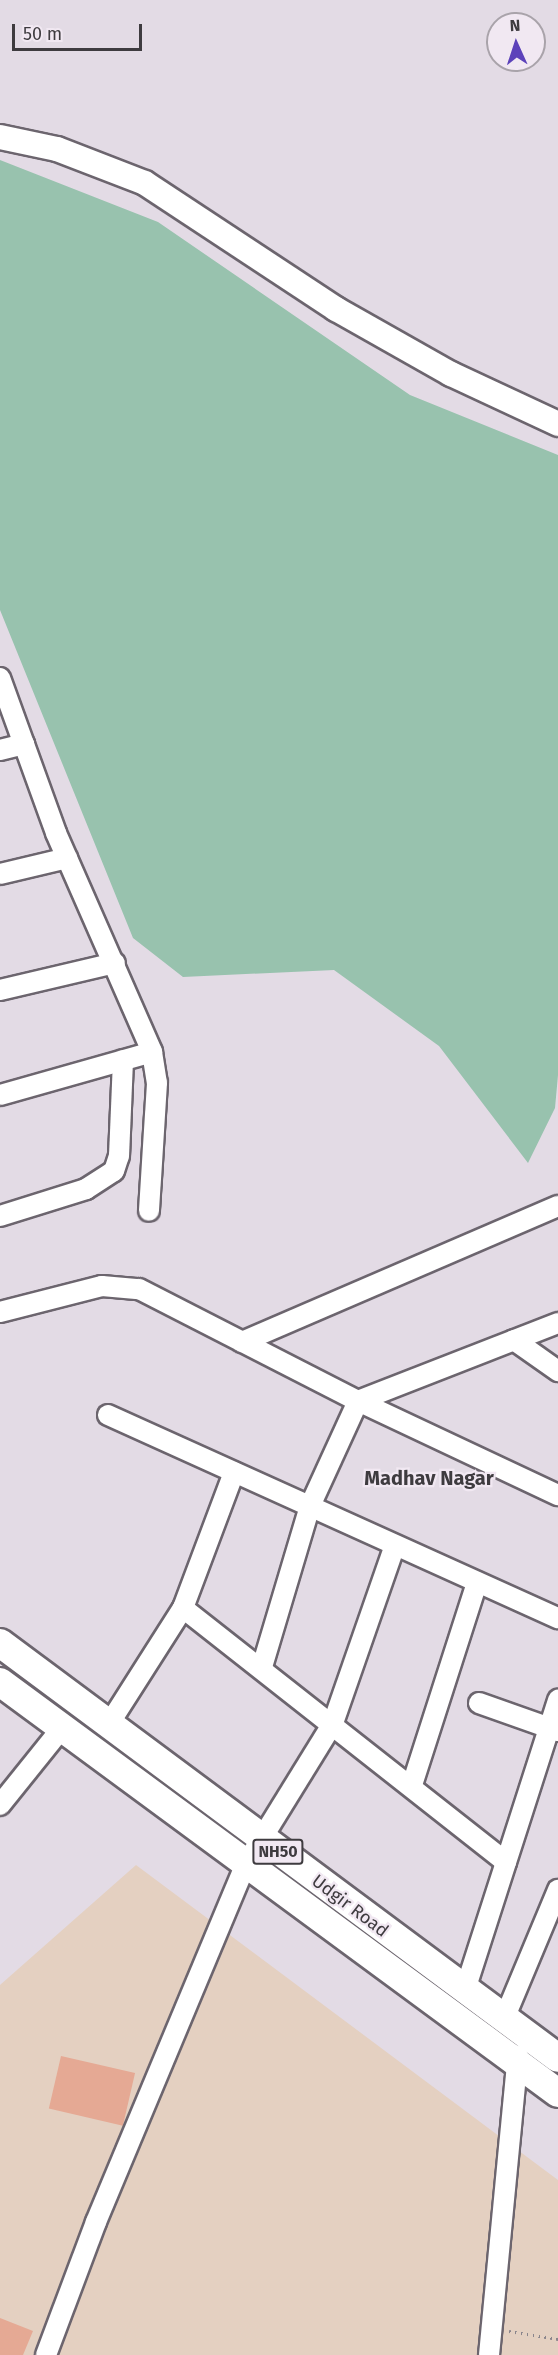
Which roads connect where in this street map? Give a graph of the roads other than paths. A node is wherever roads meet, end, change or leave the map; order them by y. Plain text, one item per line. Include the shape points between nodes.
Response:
1 (0, 137) edge
2 (558, 424) edge
3 (0, 678) edge
4 (24, 744) junction
5 (0, 750) edge
6 (68, 858) junction
7 (0, 874) edge
8 (115, 963) junction
9 (0, 990) edge
10 (152, 1052) junction
11 (123, 1060) junction
12 (0, 1095) edge
13 (558, 1206) edge
14 (149, 1211) dead end
15 (0, 1216) edge
16 (0, 1312) edge
17 (558, 1323) edge
18 (514, 1340) junction
19 (242, 1342) junction
20 (558, 1371) edge
21 (358, 1401) junction
22 (108, 1415) dead end
23 (234, 1472) junction
24 (558, 1495) edge
25 (310, 1506) junction
26 (394, 1545) junction
27 (477, 1582) junction
28 (183, 1608) junction
29 (558, 1618) edge
30 (0, 1642) edge
31 (262, 1667) junction
32 (0, 1682) edge
33 (558, 1700) edge
34 (478, 1703) dead end
35 (333, 1723) junction
36 (109, 1724) junction
37 (62, 1728) junction
38 (554, 1729) edge
39 (412, 1785) junction
40 (0, 1804) edge
41 (260, 1838) junction
42 (506, 1862) junction
43 (246, 1864) junction
44 (558, 1890) edge
45 (465, 1990) junction
46 (513, 2025) junction
47 (558, 2058) edge
48 (517, 2063) junction
49 (558, 2094) edge
50 (46, 2355) edge
51 (489, 2355) edge

1 - 2 main road via 57,149 145,183 336,309 451,374
3 - 4 street
4 - 5 street
4 - 6 street
6 - 7 street
6 - 8 street
8 - 9 street
8 - 10 street
10 - 11 street
10 - 14 street via 157,1083
11 - 12 street
11 - 15 street via 119,1156 114,1172 86,1189
13 - 19 street
16 - 19 street via 102,1286 139,1289
17 - 18 street
18 - 20 street
18 - 21 street
19 - 21 street
21 - 24 street
21 - 25 street
22 - 23 street
23 - 25 street
23 - 28 street
25 - 26 street
25 - 31 street
26 - 27 street
26 - 35 street
27 - 29 street
27 - 39 street
28 - 31 street
28 - 36 street
30 - 36 highway, Udgir Road / NH50
31 - 35 street
32 - 37 highway, Udgir Road / NH50
33 - 38 street
34 - 38 street
35 - 39 street
35 - 41 street
36 - 41 highway, Udgir Road / NH50
37 - 40 street
37 - 43 highway, Udgir Road / NH50
38 - 42 street
39 - 42 street
41 - 43 street
41 - 45 highway, Udgir Road / NH50
42 - 45 street
43 - 48 highway, Udgir Road / NH50
43 - 50 street via 96,2222
44 - 46 street
45 - 46 highway, Udgir Road / NH50
46 - 47 highway, Udgir Road / NH50
46 - 48 street
48 - 49 highway, Udgir Road / NH50
48 - 51 street

